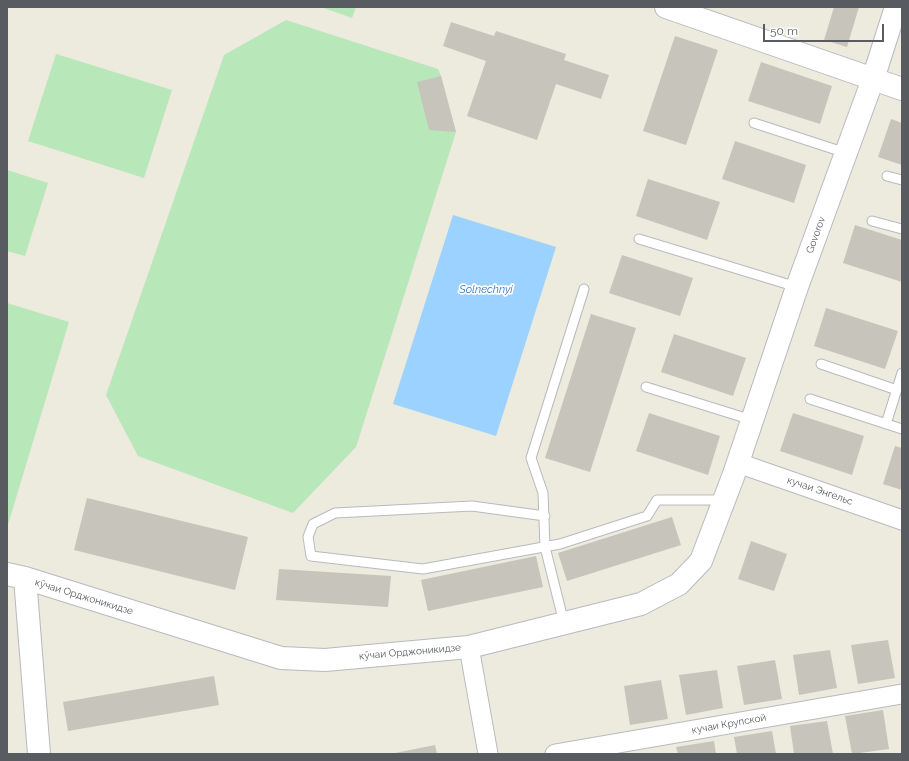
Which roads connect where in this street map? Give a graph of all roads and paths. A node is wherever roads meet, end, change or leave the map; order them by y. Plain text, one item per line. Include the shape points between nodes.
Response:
1 (666, 7) edge
2 (896, 7) edge
3 (873, 79) junction
4 (902, 89) edge
5 (754, 123) dead end
6 (846, 153) junction
7 (887, 176) dead end
8 (902, 180) edge
9 (872, 221) dead end
10 (902, 229) edge
11 (639, 239) dead end
12 (797, 287) junction
13 (584, 289) dead end
14 (821, 364) dead end
15 (902, 373) edge
16 (646, 387) dead end
17 (897, 390) junction
18 (810, 399) dead end
19 (753, 421) junction
20 (886, 424) junction
21 (902, 429) edge
22 (738, 463) junction
23 (724, 500) junction
24 (544, 516) junction
25 (902, 520) edge
26 (545, 547) junction
27 (16, 576) edge
28 (564, 623) junction
29 (469, 647) junction
30 (902, 694) edge
31 (39, 754) edge
32 (488, 754) edge
33 (556, 754) edge

1 - 3 street
2 - 3 street, Govorov
3 - 4 street
3 - 6 street, Govorov
5 - 6 lane
6 - 12 street, Govorov
7 - 8 lane
9 - 10 lane
11 - 12 lane
12 - 19 street, Govorov
13 - 24 lane via 531,458 543,493
14 - 17 lane
15 - 17 lane
16 - 19 lane
17 - 20 lane
18 - 20 lane
19 - 22 street, Govorov
20 - 21 lane
22 - 23 street, кӯчаи Орджоникидзе
22 - 25 street, кучаи Энгельс
23 - 26 lane via 657,500 647,516
23 - 28 street, кӯчаи Орджоникидзе via 701,561 679,584 641,604
24 - 26 lane
24 - 26 lane via 472,506 335,513 313,524 308,537 311,556 423,569
26 - 28 lane
27 - 29 street, кӯчаи Орджоникидзе via 281,658 325,660
27 - 31 street
28 - 29 street, кӯчаи Орджоникидзе
29 - 32 street
30 - 33 street, кучаи Крупской

